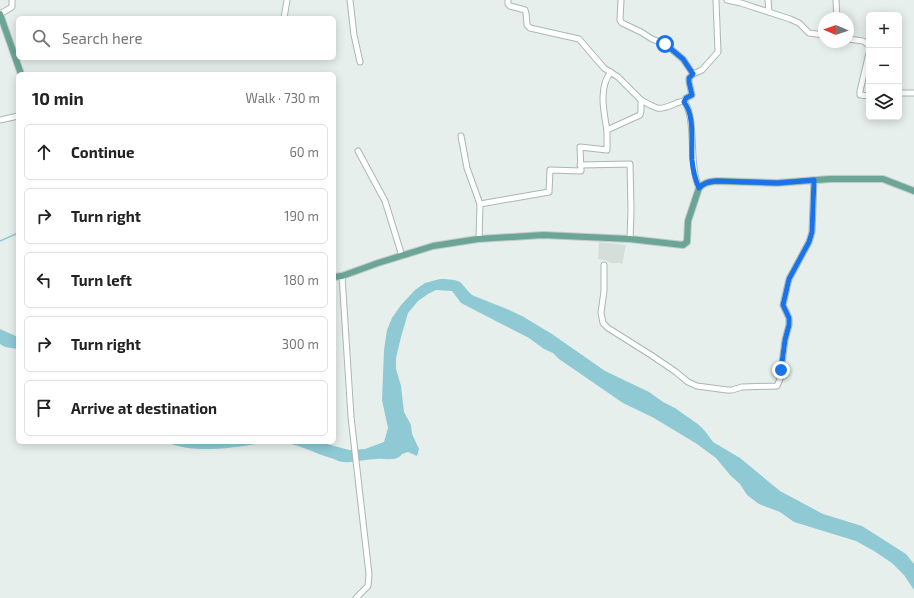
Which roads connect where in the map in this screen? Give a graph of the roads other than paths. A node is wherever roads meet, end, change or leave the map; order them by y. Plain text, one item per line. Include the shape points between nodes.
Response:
1 (12, 0) edge
2 (286, 0) edge
3 (350, 0) edge
4 (508, 0) edge
5 (620, 0) edge
6 (716, 0) edge
7 (727, 0) edge
8 (768, 0) edge
9 (836, 0) edge
10 (769, 12) junction
11 (837, 12) edge
12 (0, 14) edge
13 (284, 16) edge
14 (818, 34) edge
15 (854, 40) edge
16 (866, 43) edge
17 (16, 60) edge
18 (16, 60) edge
19 (360, 62) dead end
20 (866, 66) edge
21 (20, 72) edge
22 (611, 72) junction
23 (693, 74) junction
24 (914, 92) edge
25 (902, 93) edge
26 (866, 96) edge
27 (642, 100) junction
28 (684, 102) junction
29 (16, 116) edge
30 (0, 120) edge
31 (607, 130) junction
32 (461, 136) dead end
33 (358, 151) dead end
34 (580, 165) junction
35 (814, 180) junction
36 (699, 188) junction
37 (914, 190) edge
38 (480, 204) junction
39 (480, 239) junction
40 (630, 239) junction
41 (402, 256) junction
42 (604, 265) dead end
43 (342, 276) junction
44 (336, 278) edge
45 (356, 598) edge

1 - 12 street via 12,7
2 - 13 street
3 - 19 street
4 - 22 street via 510,6 525,10 527,26 579,39 604,68
5 - 23 street via 622,23 665,44 683,59
6 - 23 street via 718,52 702,70
7 - 10 street
8 - 10 street
9 - 11 street
10 - 14 street via 790,19 809,33
12 - 18 main road
15 - 16 street
17 - 21 main road
20 - 26 street via 860,96
22 - 27 street
22 - 31 street via 607,76 603,92
23 - 28 street via 689,78 692,95
24 - 25 street
27 - 28 street via 657,108
27 - 31 street via 640,115
28 - 36 street via 690,114 692,161
29 - 30 street
31 - 34 street via 607,150 580,147
32 - 38 street via 467,168
33 - 41 street via 385,201
34 - 38 street via 581,171 550,170 549,192
34 - 40 street via 630,164
35 - 36 main road via 778,183 717,181 702,184
35 - 37 main road via 883,180
35 - 42 street via 812,232 789,279 783,305 789,318 789,325 777,386 742,387 732,390 697,386 608,328 603,323 601,313
36 - 40 main road via 688,221 686,244
38 - 39 street
39 - 40 main road via 543,235
39 - 41 main road via 433,246
41 - 43 main road
43 - 44 main road
43 - 45 street via 351,417 369,574 368,586

